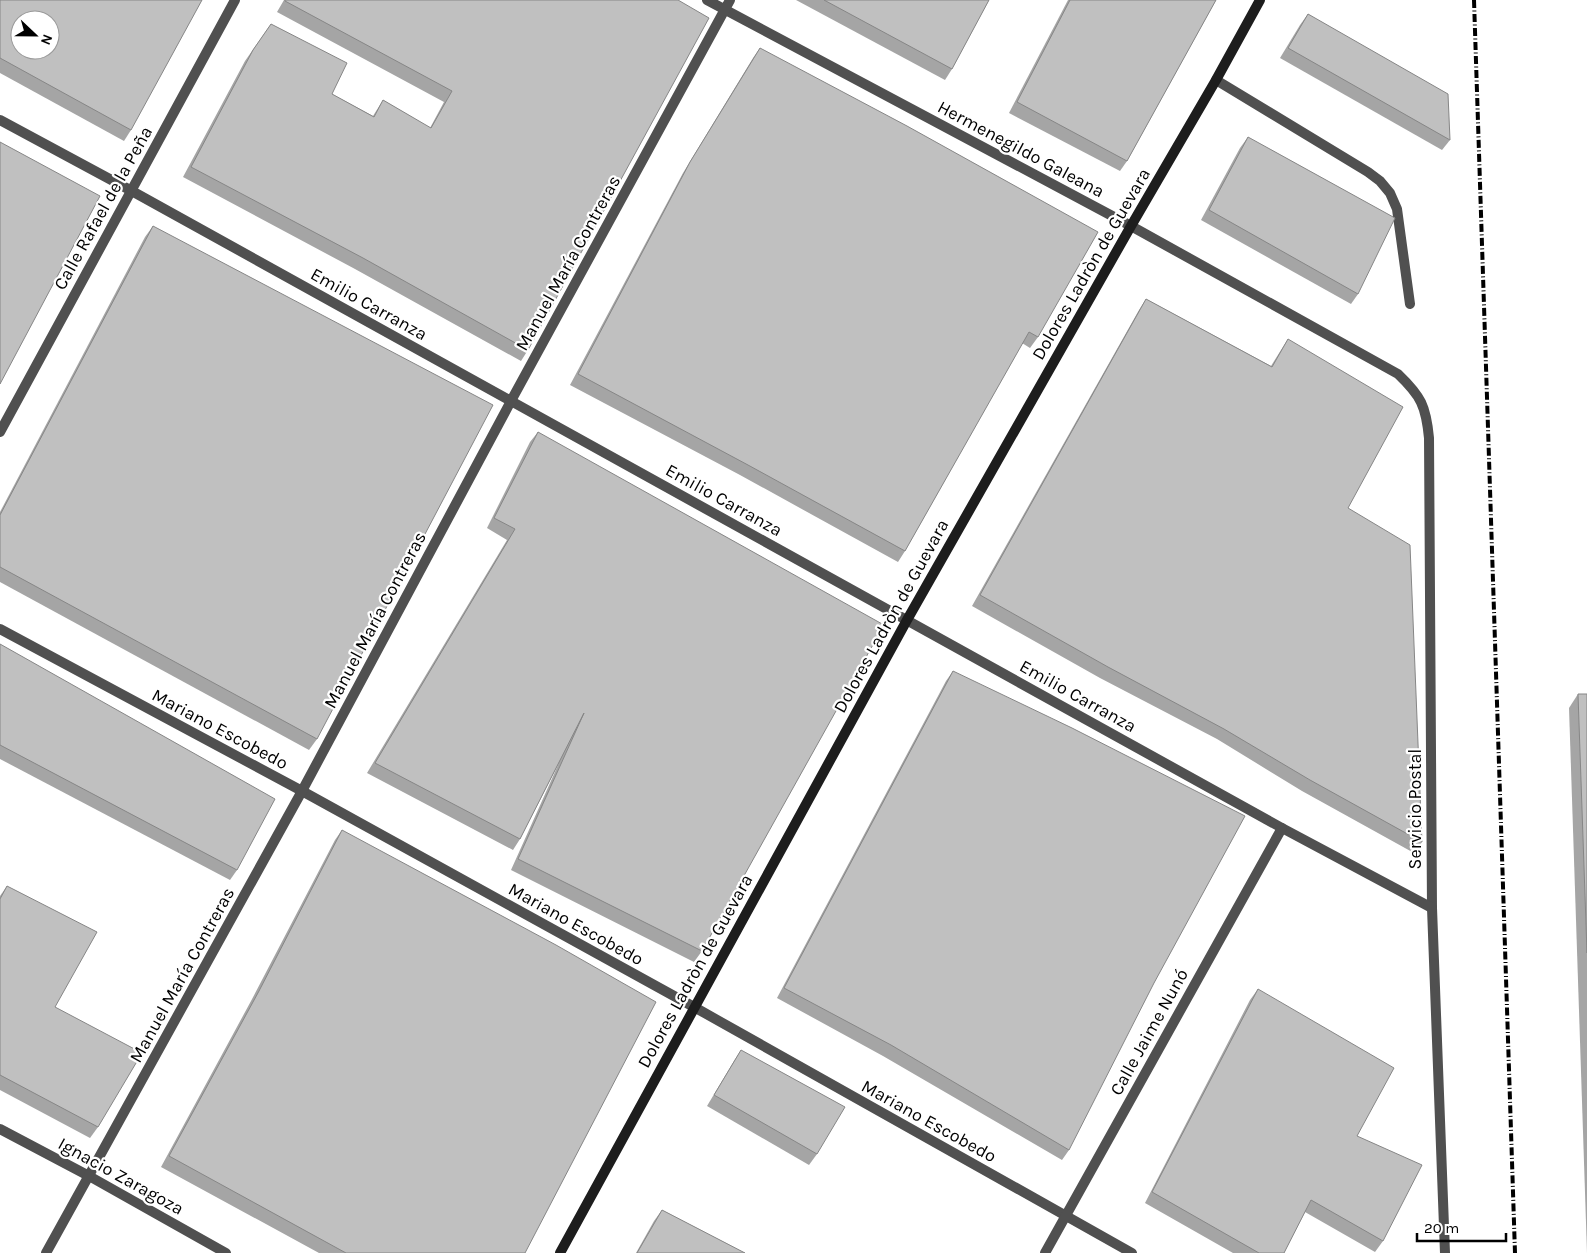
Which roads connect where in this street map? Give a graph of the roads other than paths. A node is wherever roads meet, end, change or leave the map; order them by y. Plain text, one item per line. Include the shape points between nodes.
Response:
1 (235, 0) edge
2 (707, 0) edge
3 (730, 0) edge
4 (1260, 0) edge
5 (725, 10) junction
6 (1216, 80) junction
7 (0, 120) edge
8 (130, 190) junction
9 (1131, 226) junction
10 (1410, 304) dead end
11 (1398, 374) joint
12 (511, 402) junction
13 (0, 432) edge
14 (907, 620) junction
15 (0, 629) edge
16 (302, 792) junction
17 (1282, 828) junction
18 (1432, 908) junction
19 (694, 1007) junction
20 (0, 1129) edge
21 (90, 1176) junction
22 (1065, 1216) junction
23 (46, 1253) edge
24 (226, 1253) edge
25 (560, 1253) edge
26 (1046, 1253) edge
27 (1132, 1253) edge
28 (1445, 1253) edge

1 - 8 street, Calle Rafael de la Peña
2 - 5 street, Hermenegildo Galeana
3 - 5 street, Manuel María Contreras
4 - 6 street, Dolores Ladròn de Guevara
5 - 9 street, Hermenegildo Galeana
5 - 12 street, Manuel María Contreras
6 - 9 street, Dolores Ladròn de Guevara
6 - 10 street via 1380,181 1397,209
7 - 8 street, Emilio Carranza
8 - 12 street, Emilio Carranza
8 - 13 street, Calle Rafael de la Peña
9 - 11 street, Hermenegildo Galeana
9 - 14 street, Dolores Ladròn de Guevara
11 - 18 street, Servicio Postal via 1415,390 1427,417 1429,438
12 - 14 street, Emilio Carranza
12 - 16 street, Manuel María Contreras
14 - 17 street, Emilio Carranza
14 - 19 street, Dolores Ladròn de Guevara
15 - 16 street, Mariano Escobedo
16 - 19 street, Mariano Escobedo
16 - 21 street, Manuel María Contreras
17 - 18 street, Emilio Carranza
17 - 22 street, Calle Jaime Nunó
18 - 28 street, Servicio Postal
19 - 22 street, Mariano Escobedo
19 - 25 street, Dolores Ladròn de Guevara
20 - 21 street, Ignacio Zaragoza
21 - 23 street, Manuel María Contreras
21 - 24 street, Ignacio Zaragoza
22 - 26 street, Calle Jaime Nunó
22 - 27 street, Mariano Escobedo

